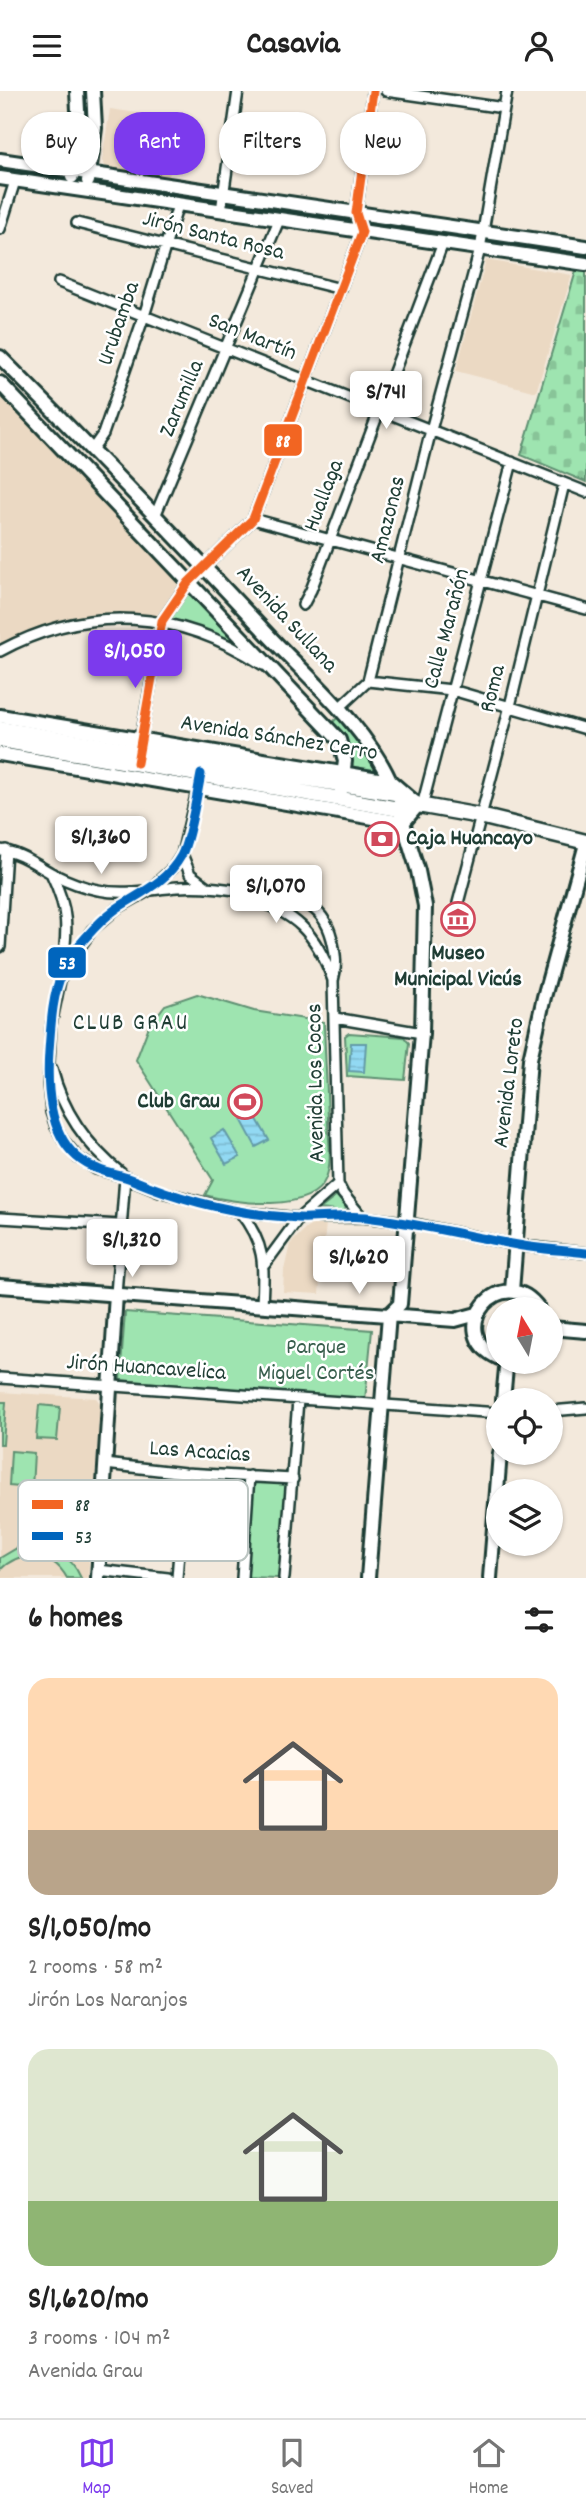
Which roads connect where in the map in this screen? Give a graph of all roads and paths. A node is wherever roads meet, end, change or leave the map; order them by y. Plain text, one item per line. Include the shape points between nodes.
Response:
1 (77, 91) edge
2 (93, 91) edge
3 (238, 91) edge
4 (373, 91) edge
5 (386, 91) edge
6 (507, 91) edge
7 (504, 108) junction
8 (78, 112) edge
9 (95, 112) edge
10 (0, 160) edge
11 (21, 163) edge
12 (100, 174) edge
13 (73, 175) edge
14 (90, 175) edge
15 (0, 179) edge
16 (15, 181) junction
17 (70, 189) junction
18 (86, 192) junction
19 (224, 193) junction
20 (178, 205) junction
21 (221, 211) junction
22 (356, 213) junction
23 (279, 220) junction
24 (77, 223) dead end
25 (0, 229) edge
26 (362, 232) junction
27 (483, 232) junction
28 (443, 243) junction
29 (166, 245) junction
30 (586, 247) edge
31 (480, 249) junction
32 (586, 264) edge
33 (259, 268) junction
34 (59, 282) dead end
35 (341, 289) junction
36 (144, 316) junction
37 (225, 348) junction
38 (0, 357) edge
39 (18, 375) junction
40 (305, 380) junction
41 (2, 390) edge
42 (378, 409) junction
43 (431, 430) junction
44 (91, 451) junction
45 (512, 462) junction
46 (564, 484) junction
47 (586, 492) edge
48 (155, 516) junction
49 (253, 519) junction
50 (329, 539) junction
51 (399, 558) junction
52 (204, 566) junction
53 (480, 582) junction
54 (188, 583) junction
55 (537, 596) junction
56 (303, 605) dead end
57 (586, 609) edge
58 (162, 621) junction
59 (0, 651) edge
60 (280, 676) junction
61 (368, 681) junction
62 (452, 690) junction
63 (510, 706) junction
64 (338, 709) junction
65 (0, 716) edge
66 (0, 729) edge
67 (586, 729) edge
68 (0, 740) edge
69 (139, 752) junction
70 (0, 754) edge
71 (199, 780) junction
72 (341, 785) junction
73 (392, 787) junction
74 (420, 805) junction
75 (401, 816) junction
76 (480, 816) junction
77 (586, 843) edge
78 (3, 850) edge
79 (182, 854) junction
80 (51, 873) junction
81 (207, 886) junction
82 (148, 891) junction
83 (458, 903) dead end
84 (0, 947) edge
85 (62, 971) junction
86 (333, 981) junction
87 (335, 1019) junction
88 (422, 1033) junction
89 (49, 1057) junction
90 (125, 1177) junction
91 (338, 1184) junction
92 (240, 1212) junction
93 (362, 1217) junction
94 (0, 1218) edge
95 (299, 1218) junction
96 (406, 1222) junction
97 (120, 1225) junction
98 (515, 1245) junction
99 (586, 1253) edge
100 (265, 1264) junction
101 (0, 1286) edge
102 (512, 1291) junction
103 (116, 1294) junction
104 (527, 1297) edge
105 (262, 1305) junction
106 (477, 1314) junction
107 (389, 1315) junction
108 (454, 1320) junction
109 (564, 1329) edge
110 (475, 1330) junction
111 (586, 1331) edge
112 (486, 1348) edge
113 (0, 1378) edge
114 (110, 1386) junction
115 (298, 1400) junction
116 (380, 1405) junction
117 (586, 1408) edge
118 (563, 1410) edge
119 (486, 1412) edge
120 (105, 1464) junction
121 (499, 1465) edge
122 (185, 1473) junction
123 (249, 1476) junction
124 (293, 1479) junction
125 (104, 1480) edge
126 (184, 1480) edge
127 (248, 1491) edge
128 (98, 1574) edge
129 (168, 1578) edge
130 (284, 1578) edge
131 (368, 1578) edge
132 (490, 1578) edge

1 - 8 main road
2 - 9 main road
3 - 19 street
4 - 22 street
5 - 7 street
6 - 7 street, Amazonas
7 - 27 street, Amazonas
10 - 11 main road
12 - 19 main road
13 - 17 main road
14 - 18 main road
15 - 16 main road
16 - 17 main road
16 - 25 street
17 - 18 main road
18 - 20 main road
19 - 21 street
19 - 22 main road
20 - 21 main road
20 - 29 street, Urubamba
21 - 23 main road
22 - 26 street
22 - 27 main road
23 - 26 main road
23 - 33 street, Zarumilla
24 - 29 street, Jirón Santa Rosa
26 - 28 main road
26 - 35 street
27 - 30 main road
27 - 31 street, Amazonas
28 - 31 main road
28 - 42 street, Huallaga
29 - 33 street, Jirón Santa Rosa
29 - 36 street, Urubamba
31 - 32 main road
31 - 43 street, Amazonas
33 - 35 street, Jirón Santa Rosa
33 - 37 street, Zarumilla
34 - 36 street, San Martín
35 - 40 street
36 - 37 street, San Martín
36 - 44 street, Urubamba via 103,434
37 - 40 street, San Martín
37 - 48 street, Zarumilla
38 - 39 main road, Avenida Sullana
39 - 41 main road
39 - 44 main road, Avenida Sullana
40 - 42 street, San Martín
40 - 49 street
41 - 54 main road, Avenida Sullana
42 - 43 street, San Martín
42 - 50 street, Huallaga
43 - 45 street, San Martín
43 - 51 street, Amazonas
44 - 48 main road, Avenida Sullana
45 - 46 street, San Martín
45 - 53 street, Calle Marañón
46 - 47 street, San Martín
46 - 55 street, Roma
48 - 52 main road, Avenida Sullana
49 - 50 street
49 - 52 street
50 - 51 street
50 - 56 street, Huallaga
51 - 53 street
51 - 61 street, Amazonas
52 - 54 street
52 - 64 main road, Avenida Sullana
53 - 55 street
53 - 62 street, Calle Marañón
54 - 58 street
54 - 60 main road, Avenida Sullana
55 - 57 street
55 - 63 street, Roma
58 - 59 street via 80,623
58 - 60 street via 214,638
58 - 69 street
60 - 72 main road, Avenida Sullana via 339,740 345,761
61 - 62 street
61 - 64 street
62 - 63 street
62 - 74 street, Calle Marañón
63 - 67 street
63 - 76 street, Roma
64 - 73 main road, Avenida Sullana via 376,757
65 - 69 main road, Avenida Sánchez Cerro
66 - 69 main road, Avenida Sánchez Cerro
68 - 69 main road, Avenida Sánchez Cerro
69 - 71 main road, Avenida Sánchez Cerro
69 - 72 main road, Avenida Sánchez Cerro via 165,750
70 - 71 main road, Avenida Sánchez Cerro
71 - 72 main road, Avenida Sánchez Cerro
71 - 75 main road, Avenida Sánchez Cerro
71 - 79 street, Avenida Los Cocos
72 - 73 main road, Avenida Sánchez Cerro
72 - 75 main road, Avenida Sánchez Cerro
73 - 74 main road, Avenida Sánchez Cerro
73 - 75 main road, Avenida Sullana
74 - 75 main road, Avenida Sánchez Cerro
74 - 76 main road, Avenida Sánchez Cerro
75 - 88 main road via 425,906
76 - 77 main road, Avenida Sánchez Cerro
76 - 83 street, Roma
77 - 98 main road, Avenida Loreto via 530,1059
78 - 80 street
78 - 84 street
79 - 81 street via 190,874
79 - 82 street, Avenida Los Cocos
80 - 82 street via 98,890
80 - 85 street via 66,914
81 - 82 street, Avenida Los Cocos
81 - 86 street, Avenida Los Cocos via 256,899 309,931
81 - 86 street, Avenida Los Cocos via 308,903 329,929 336,957
82 - 85 street, Avenida Los Cocos via 92,929
85 - 89 street, Avenida Los Cocos
86 - 87 street, Avenida Los Cocos
87 - 88 street
87 - 91 street, Avenida Los Cocos
88 - 96 main road
89 - 90 street, Avenida Los Cocos via 64,1103 83,1136
89 - 90 street, Avenida Los Cocos via 51,1112 63,1140 78,1158 96,1169
90 - 92 street, Avenida Los Cocos via 162,1192
90 - 97 street
91 - 93 street, Avenida Los Cocos
91 - 95 street, Avenida Los Cocos
92 - 95 street, Avenida Los Cocos
92 - 100 street, Avenida Los Cocos via 261,1245
93 - 95 street, Avenida Los Cocos
93 - 96 street, Avenida Los Cocos
94 - 97 street
95 - 100 street, Avenida Los Cocos
96 - 98 street, Avenida Los Cocos
96 - 107 main road via 400,1304
97 - 103 street
98 - 99 street, Avenida Los Cocos
98 - 102 main road, Avenida Loreto
100 - 105 street, Avenida Los Cocos
101 - 103 main road
102 - 104 main road
102 - 106 main road via 487,1300
103 - 105 main road
103 - 114 main road
105 - 107 main road
106 - 108 main road
106 - 110 main road
107 - 108 main road
107 - 116 main road
108 - 110 main road
109 - 111 main road
110 - 112 main road
113 - 114 street, Jirón Huancavelica
114 - 115 street, Jirón Huancavelica
114 - 120 main road
115 - 116 street, Jirón Huancavelica
115 - 124 street
116 - 119 street, Jirón Huancavelica
116 - 131 main road
117 - 118 street
120 - 122 street, Las Acacias
120 - 125 main road
121 - 132 main road
122 - 123 street, Las Acacias
122 - 126 street
123 - 124 street, Las Acacias
123 - 127 street
124 - 130 street
128 - 129 street

